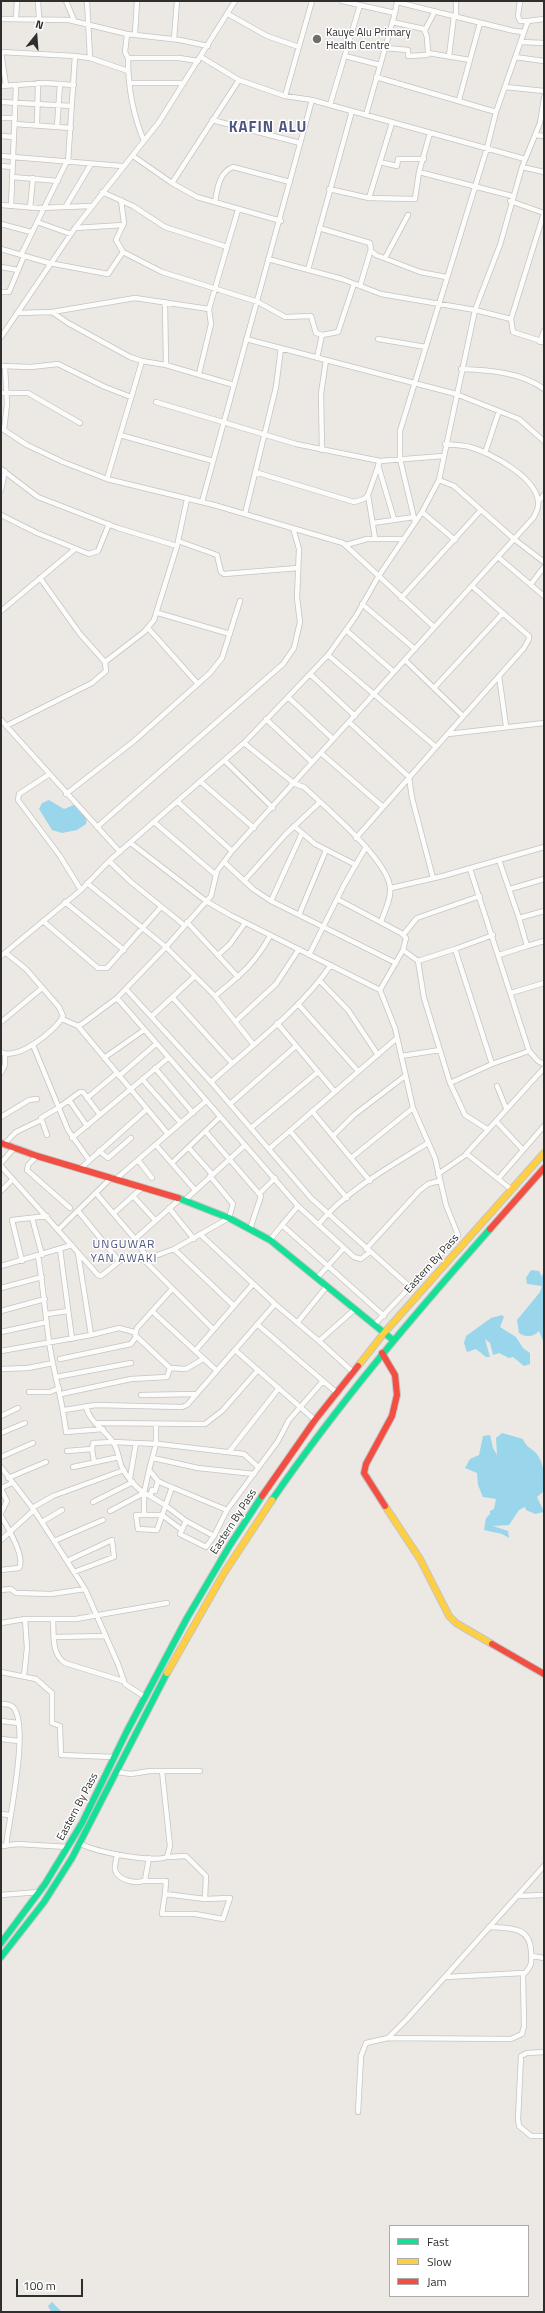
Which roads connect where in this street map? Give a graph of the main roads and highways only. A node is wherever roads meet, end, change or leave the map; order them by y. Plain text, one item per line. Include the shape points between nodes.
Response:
1 (2, 1144) edge
2 (544, 1153) edge
3 (544, 1168) edge
4 (384, 1333) junction
5 (393, 1340) junction
6 (382, 1353) junction
7 (544, 1674) edge
8 (1, 1943) edge
9 (1, 1957) edge

1 - 4 main road via 183,1200 228,1218 270,1240
2 - 4 main road, Eastern By Pass
3 - 5 main road, Eastern By Pass
4 - 5 main road
4 - 8 main road, Eastern By Pass via 282,1466 216,1568 144,1697 82,1823 39,1892
5 - 6 main road, Eastern By Pass
6 - 7 main road via 395,1375 398,1388 386,1430 366,1464 364,1476 420,1559 448,1614 463,1629
6 - 9 main road, Eastern By Pass via 300,1457 225,1571 165,1674 81,1844

